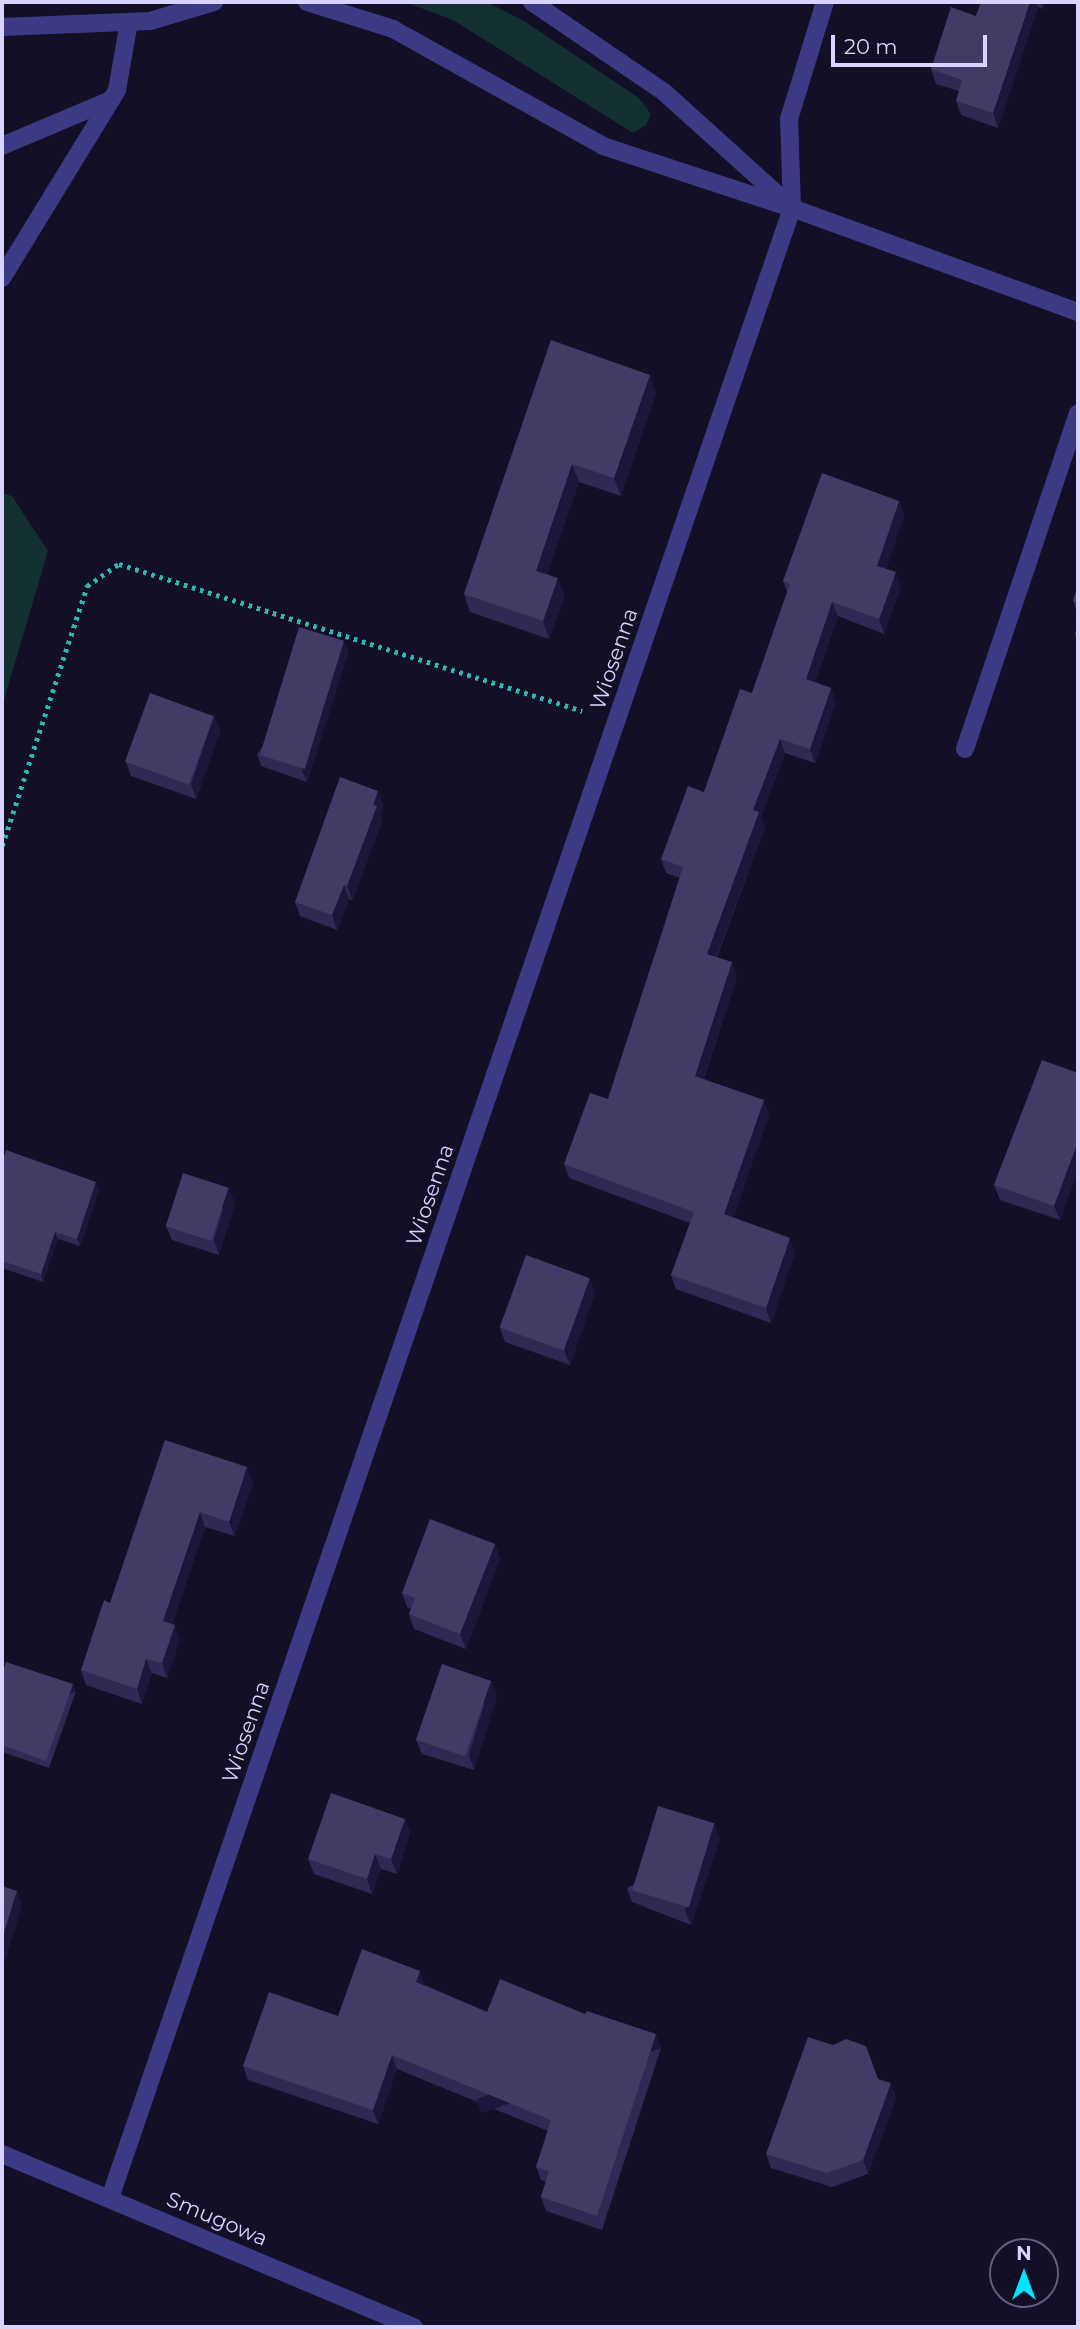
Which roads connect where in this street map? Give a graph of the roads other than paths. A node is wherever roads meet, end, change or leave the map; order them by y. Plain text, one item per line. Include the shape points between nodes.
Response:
1 (214, 2) edge
2 (307, 2) edge
3 (532, 2) edge
4 (825, 2) edge
5 (129, 22) junction
6 (2, 27) edge
7 (111, 100) junction
8 (2, 146) edge
9 (792, 208) junction
10 (2, 278) edge
11 (1078, 312) edge
12 (1078, 413) edge
13 (965, 749) dead end
14 (2, 2154) edge
15 (110, 2198) junction
16 (414, 2327) edge

1 - 5 street via 150,21
2 - 9 street via 393,29 604,146
3 - 9 street via 664,92
4 - 9 street, Wiosenna via 789,119
5 - 6 street
5 - 7 street via 117,90
7 - 8 street
7 - 10 street
9 - 11 street
9 - 15 street, Wiosenna
12 - 13 street
14 - 15 street, Smugowa
15 - 16 street, Smugowa

